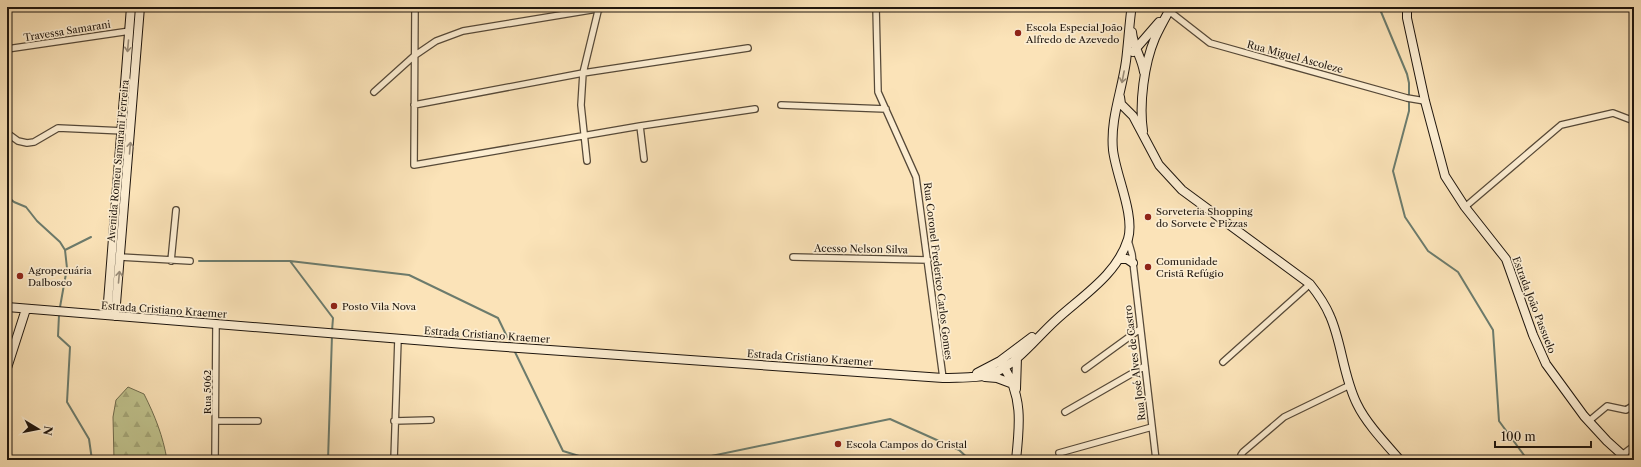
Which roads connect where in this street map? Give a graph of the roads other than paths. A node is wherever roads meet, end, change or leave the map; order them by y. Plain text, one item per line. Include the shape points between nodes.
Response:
1 (131, 7) edge
2 (140, 7) edge
3 (415, 7) edge
4 (609, 7) edge
5 (876, 7) edge
6 (1407, 7) edge
7 (599, 8) edge
8 (1171, 9) edge
9 (1131, 10) edge
10 (130, 31) junction
11 (748, 48) dead end
12 (1136, 48) junction
13 (7, 49) edge
14 (414, 56) junction
15 (1126, 60) junction
16 (584, 73) junction
17 (1145, 77) junction
18 (374, 92) dead end
19 (1120, 94) junction
20 (1142, 97) junction
21 (1425, 101) junction
22 (414, 105) junction
23 (781, 105) dead end
24 (755, 109) dead end
25 (886, 109) junction
26 (1128, 111) junction
27 (1114, 120) junction
28 (1634, 121) edge
29 (640, 126) junction
30 (121, 130) junction
31 (131, 131) junction
32 (7, 133) edge
33 (584, 136) junction
34 (1144, 138) junction
35 (644, 159) dead end
36 (587, 161) dead end
37 (1465, 207) junction
38 (176, 210) dead end
39 (1128, 239) junction
40 (1124, 248) junction
41 (120, 257) junction
42 (793, 257) dead end
43 (1119, 259) junction
44 (928, 260) junction
45 (172, 261) junction
46 (190, 261) dead end
47 (1133, 263) junction
48 (1310, 284) junction
49 (7, 307) edge
50 (26, 309) junction
51 (111, 316) junction
52 (1056, 320) junction
53 (216, 324) junction
54 (1140, 329) junction
55 (398, 338) junction
56 (1017, 358) junction
57 (1223, 362) dead end
58 (1002, 364) junction
59 (1145, 366) junction
60 (7, 368) edge
61 (1085, 369) dead end
62 (965, 376) junction
63 (981, 376) junction
64 (943, 378) junction
65 (1013, 384) junction
66 (1350, 385) junction
67 (1016, 394) junction
68 (1634, 405) edge
69 (1065, 412) dead end
70 (431, 420) dead end
71 (216, 421) junction
72 (258, 421) dead end
73 (394, 421) junction
74 (1589, 421) junction
75 (1152, 427) junction
76 (1634, 446) edge
77 (1059, 453) dead end
78 (1625, 457) edge
79 (216, 460) edge
80 (394, 460) edge
81 (1016, 460) edge
82 (1156, 460) edge
83 (1242, 460) edge
84 (1400, 460) edge

1 - 10 main road, Avenida Romeu Samarani Ferreira
2 - 31 main road, Avenida Romeu Samarani Ferreira
3 - 14 street
4 - 7 street
5 - 25 street, Rua Coronel Frederico Carlos Gomes via 878,92
6 - 21 main road, Estrada João Passuelo via 1407,18
7 - 14 street via 463,31 436,41
7 - 16 street
8 - 12 main road
8 - 17 main road via 1153,42
8 - 21 street, Rua Miguel Ascoleze via 1210,43
9 - 12 main road via 1132,35
9 - 15 main road, Estrada Cristiano Kraemer
10 - 13 street, Travessa Samarani
10 -> 30 main road, Avenida Romeu Samarani Ferreira
11 - 16 street
12 - 15 main road
12 - 17 main road
14 - 18 street
14 - 22 street
15 -> 19 main road, Estrada Cristiano Kraemer
16 - 22 street
16 - 33 street via 581,105
17 - 20 main road
19 - 26 main road via 1121,104
19 - 27 main road, Estrada Cristiano Kraemer
20 - 26 main road
20 - 34 main road
21 - 37 main road, Estrada João Passuelo via 1445,176
22 - 33 street via 414,165
23 - 25 street
24 - 29 street
25 - 44 street, Rua Coronel Frederico Carlos Gomes via 916,177
26 - 27 main road via 1118,114
26 - 34 main road
27 - 39 main road, Estrada Cristiano Kraemer via 1113,151 1129,220
28 - 37 street via 1613,113 1562,125
29 - 33 street
29 - 35 street
30 - 31 street
30 - 32 street via 58,128 34,142 27,143 18,141
30 - 51 main road, Avenida Romeu Samarani Ferreira
41 -> 31 main road, Avenida Romeu Samarani Ferreira
33 - 36 street
34 - 48 main road via 1159,165 1182,190
37 - 74 main road, Estrada João Passuelo via 1506,259 1546,364
38 - 45 street
39 - 40 main road, Estrada Cristiano Kraemer
39 - 47 street, Rua José Alves de Castro
40 - 43 main road, Estrada Cristiano Kraemer
40 - 47 street, Rua José Alves de Castro
41 - 45 street
51 -> 41 main road, Avenida Romeu Samarani Ferreira
42 - 44 street, Acesso Nelson Silva
43 - 47 main road via 1127,259
43 - 52 main road, Estrada Cristiano Kraemer via 1100,282
44 - 64 street, Rua Coronel Frederico Carlos Gomes
45 - 46 street
47 - 54 street, Rua José Alves de Castro
48 - 57 street
48 - 66 main road via 1331,317
49 - 50 main road, Estrada Cristiano Kraemer
50 - 51 main road, Estrada Cristiano Kraemer
50 - 60 main road
51 - 53 main road, Estrada Cristiano Kraemer
52 - 56 main road, Estrada Cristiano Kraemer
52 - 58 main road, Estrada Cristiano Kraemer
53 - 55 main road, Estrada Cristiano Kraemer
53 - 71 street, Rua 5062
54 - 59 street, Rua José Alves de Castro
54 - 61 street
55 - 64 main road, Estrada Cristiano Kraemer
55 - 73 street
56 - 58 main road, Estrada Cristiano Kraemer
56 - 67 main road
58 - 62 main road, Estrada Cristiano Kraemer
58 - 63 main road, Estrada Cristiano Kraemer via 992,373
58 - 65 main road
59 - 69 street
59 - 75 street, Rua José Alves de Castro
62 - 63 main road, Estrada Cristiano Kraemer
62 - 64 main road, Estrada Cristiano Kraemer
63 - 65 main road
65 - 67 main road
66 - 83 street via 1284,417 1243,452
66 - 84 main road via 1357,405
67 - 81 main road via 1020,420
68 - 74 street via 1626,410 1607,406
70 - 73 street
71 - 72 street
71 - 79 street, Rua 5062
73 - 80 street
74 - 78 main road, Estrada João Passuelo
75 - 77 street
75 - 82 street, Rua José Alves de Castro
76 - 78 street

